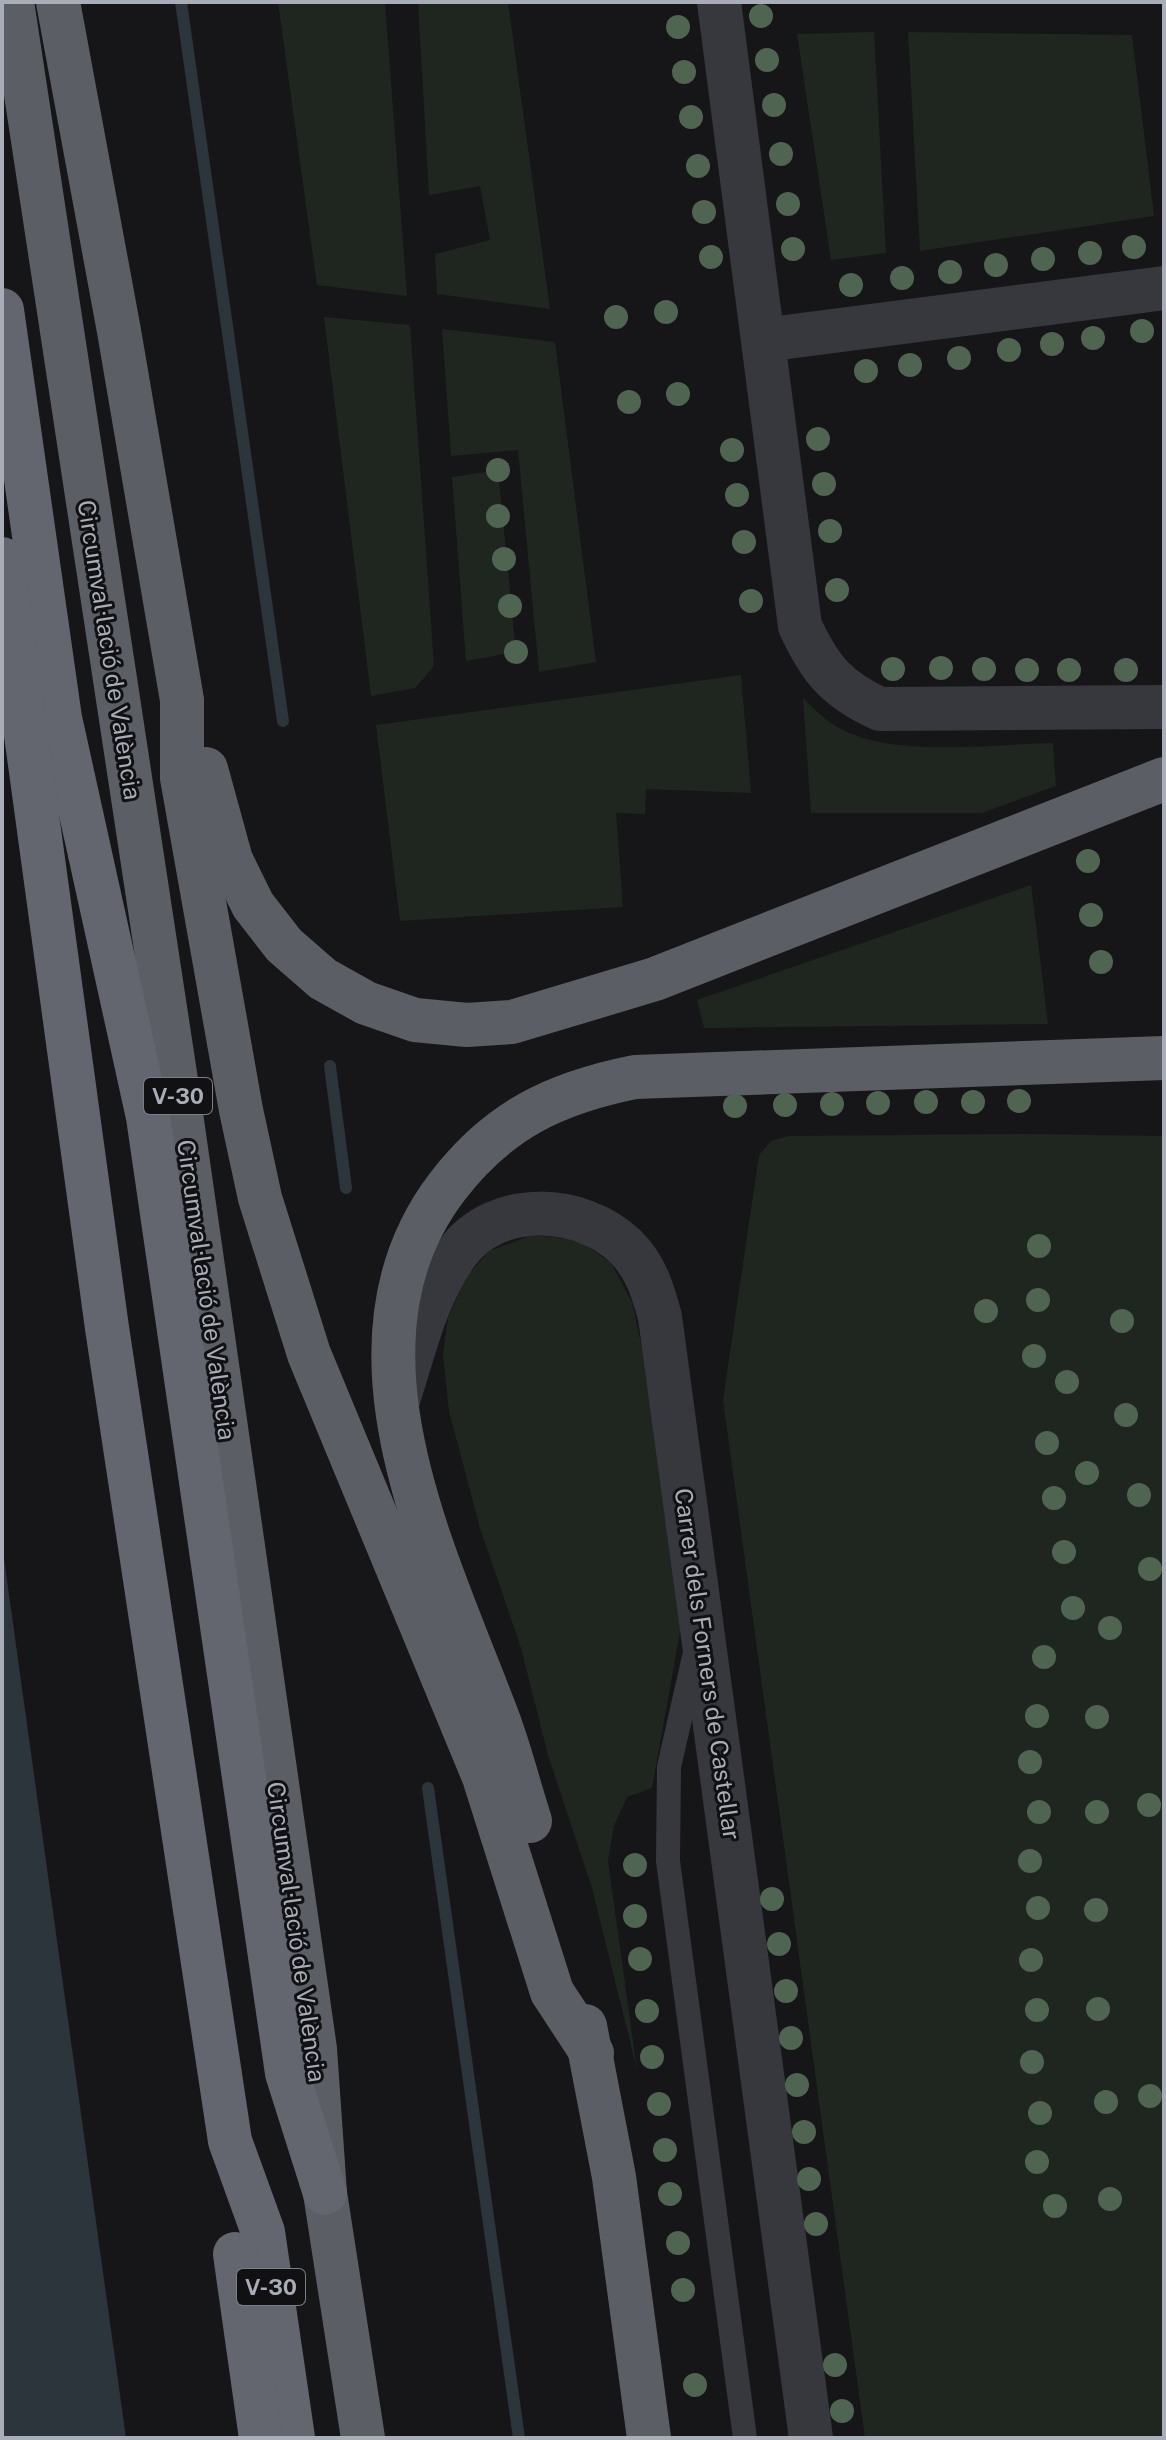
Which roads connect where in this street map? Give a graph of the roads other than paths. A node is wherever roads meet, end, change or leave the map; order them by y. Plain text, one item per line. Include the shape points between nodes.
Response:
1 (12, 2) edge
2 (58, 2) edge
3 (719, 2) edge
4 (1164, 288) edge
5 (2, 310) edge
6 (764, 340) junction
7 (2, 559) edge
8 (182, 700) junction
9 (1164, 707) edge
10 (1164, 779) edge
11 (1164, 1058) edge
12 (397, 1402) junction
13 (701, 1615) junction
14 (592, 2053) junction
15 (230, 2141) junction
16 (325, 2193) junction
17 (261, 2438) edge
18 (293, 2438) edge
19 (363, 2438) edge
20 (649, 2438) edge
21 (745, 2438) edge
22 (811, 2438) edge

1 - 16 highway, Circumval·lació de València / V-30 via 179,1100 315,2049
2 - 8 highway
3 - 6 street
4 - 6 street
5 - 16 highway via 60,718 148,1117 287,2073
6 - 9 street via 800,626 817,663 849,695 880,709
7 - 15 highway, V-30 via 107,1328
8 - 10 highway via 231,860 253,905 284,945 323,979 366,1003 415,1020 467,1025 512,1022 655,979
8 - 14 highway via 182,778 241,1110 285,1284 325,1395 484,1777 552,1992
11 - 12 highway via 635,1077 554,1099 494,1135 467,1160 427,1218 398,1293 392,1347
12 - 13 street, Carrer dels Forners de Castellar via 433,1295 458,1251 482,1231 511,1218 553,1213 578,1218 615,1237 648,1276 660,1317
12 - 14 highway via 426,1533 497,1715 549,1884
13 - 21 lane via 669,1767 668,1861
13 - 22 street, Carrer dels Forners de Castellar
14 - 20 highway
15 - 17 highway via 233,2238
15 - 18 highway, V-30 via 263,2232
16 - 19 highway, Circumval·lació de València / V-30

